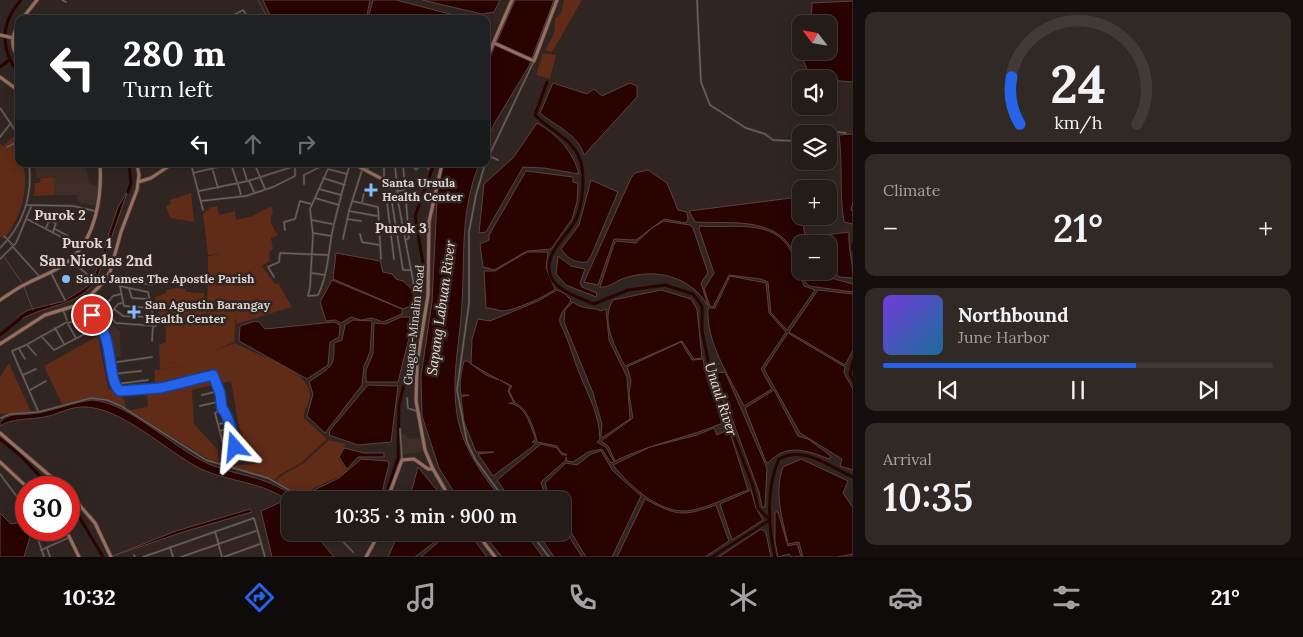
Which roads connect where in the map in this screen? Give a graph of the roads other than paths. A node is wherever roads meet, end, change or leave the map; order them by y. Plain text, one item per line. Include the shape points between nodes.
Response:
1 (37, 0) edge
2 (62, 0) edge
3 (512, 0) edge
4 (557, 0) edge
5 (697, 0) edge
6 (66, 2) dead end
7 (25, 15) edge
8 (234, 15) edge
9 (246, 15) edge
10 (15, 32) edge
11 (2, 36) edge
12 (12, 38) junction
13 (494, 44) junction
14 (15, 52) edge
15 (490, 52) edge
16 (533, 61) junction
17 (0, 77) edge
18 (15, 88) edge
19 (0, 108) edge
20 (11, 123) junction
21 (15, 130) edge
22 (837, 132) edge
23 (846, 133) dead end
24 (0, 137) edge
25 (792, 141) edge
26 (15, 143) edge
27 (7, 148) dead end
28 (490, 153) edge
29 (490, 156) edge
30 (498, 160) dead end
31 (29, 167) edge
32 (100, 167) edge
33 (137, 167) edge
34 (167, 167) edge
35 (192, 167) edge
36 (220, 167) edge
37 (232, 167) edge
38 (243, 167) edge
39 (256, 167) edge
40 (289, 167) edge
41 (295, 167) edge
42 (320, 167) edge
43 (349, 167) edge
44 (369, 167) edge
45 (384, 167) edge
46 (395, 167) edge
47 (403, 167) edge
48 (441, 167) edge
49 (485, 167) edge
50 (362, 168) joint
51 (212, 169) junction
52 (367, 171) junction
53 (193, 174) junction
54 (347, 174) junction
55 (260, 176) junction
56 (322, 178) junction
57 (383, 178) junction
58 (248, 181) junction
59 (138, 182) junction
60 (238, 183) junction
61 (304, 184) dead end
62 (345, 185) junction
63 (218, 188) junction
64 (318, 188) junction
65 (264, 189) junction
66 (397, 189) junction
67 (406, 190) junction
68 (199, 191) junction
69 (254, 193) junction
70 (364, 193) dead end
71 (342, 195) junction
72 (242, 196) junction
73 (314, 198) junction
74 (201, 200) junction
75 (398, 200) junction
76 (352, 201) junction
77 (392, 202) junction
78 (362, 203) junction
79 (312, 204) junction
80 (26, 205) junction
81 (339, 205) junction
82 (31, 206) junction
83 (203, 210) dead end
84 (348, 211) junction
85 (96, 212) junction
86 (378, 216) junction
87 (26, 219) junction
88 (347, 219) junction
89 (311, 220) junction
90 (361, 221) dead end
91 (334, 225) junction
92 (46, 228) junction
93 (55, 229) junction
94 (286, 230) dead end
95 (53, 232) junction
96 (312, 233) junction
97 (360, 234) dead end
98 (4, 236) dead end
99 (332, 236) junction
100 (63, 238) dead end
101 (343, 239) dead end
102 (8, 240) junction
103 (66, 240) dead end
104 (405, 241) junction
105 (13, 246) junction
106 (380, 246) junction
107 (0, 248) edge
108 (312, 254) junction
109 (329, 255) junction
110 (0, 259) edge
111 (381, 259) dead end
112 (394, 259) dead end
113 (70, 260) junction
114 (412, 269) junction
115 (50, 272) junction
116 (110, 272) junction
117 (311, 272) junction
118 (326, 275) junction
119 (40, 277) junction
120 (274, 277) dead end
121 (118, 279) junction
122 (152, 285) dead end
123 (100, 286) junction
124 (119, 286) junction
125 (129, 288) junction
126 (415, 291) dead end
127 (121, 294) junction
128 (149, 299) junction
129 (0, 300) edge
130 (65, 300) dead end
131 (122, 303) junction
132 (151, 308) junction
133 (114, 309) junction
134 (62, 310) junction
135 (108, 315) junction
136 (153, 317) junction
137 (68, 322) junction
138 (102, 326) junction
139 (155, 326) junction
140 (55, 328) junction
141 (41, 336) junction
142 (76, 339) junction
143 (152, 341) dead end
144 (0, 344) edge
145 (27, 345) junction
146 (64, 345) junction
147 (18, 348) junction
148 (36, 355) dead end
149 (152, 357) dead end
150 (25, 359) dead end
151 (111, 363) junction
152 (36, 369) dead end
153 (141, 371) dead end
154 (113, 374) junction
155 (23, 375) junction
156 (148, 380) dead end
157 (46, 381) dead end
158 (115, 384) junction
159 (30, 390) junction
160 (218, 391) junction
161 (202, 395) dead end
162 (407, 398) dead end
163 (222, 400) junction
164 (200, 406) dead end
165 (222, 409) junction
166 (417, 411) junction
167 (39, 412) junction
168 (1, 418) edge
169 (228, 422) junction
170 (219, 424) junction
171 (229, 427) junction
172 (400, 429) dead end
173 (219, 431) junction
174 (0, 433) edge
175 (237, 446) junction
176 (224, 450) junction
177 (226, 458) junction
178 (402, 460) junction
179 (0, 462) edge
180 (229, 467) junction
181 (433, 469) junction
182 (0, 474) edge
183 (15, 476) edge
184 (50, 476) edge
185 (290, 491) edge
186 (390, 491) edge
187 (446, 491) edge
188 (499, 491) edge
189 (15, 494) edge
190 (80, 506) edge
191 (214, 531) junction
192 (257, 531) junction
193 (38, 541) edge
194 (61, 541) edge
195 (72, 541) edge
196 (342, 541) edge
197 (375, 541) edge
198 (483, 541) edge
199 (537, 541) edge
200 (218, 544) junction
201 (261, 544) junction
202 (169, 546) junction
203 (46, 548) junction
204 (41, 550) junction
205 (352, 552) dead end
206 (44, 557) edge
207 (50, 557) edge
208 (80, 557) edge
209 (111, 557) edge
210 (143, 557) edge
211 (173, 557) edge
212 (181, 557) edge
213 (223, 557) edge
214 (265, 557) edge
215 (366, 557) edge
216 (495, 557) edge
217 (549, 557) edge

1 - 7 main road
2 - 6 street
3 - 13 main road
4 - 16 main road
5 - 25 street via 701,82 710,105 746,128 773,140
8 - 9 street via 243,10
10 - 12 main road
11 - 12 main road
12 - 14 main road
13 - 15 main road
13 - 16 main road
16 - 28 street
17 - 18 main road
19 - 20 street
20 - 21 street
20 - 24 street
22 - 23 street
26 - 27 street
29 - 30 street
31 - 80 street
32 - 85 main road via 101,190
33 - 59 main road
34 - 59 main road
35 - 53 street
36 - 51 street
37 - 60 street
38 - 58 street
39 - 55 street
40 - 55 street
41 - 65 street via 294,177
42 - 61 street via 304,176
43 - 54 street
44 - 52 street
45 - 57 street
46 - 66 street
47 - 67 street
48 - 166 main road, Guagua-Minalin Road via 430,222 428,290 417,364
49 - 188 street via 469,232 469,303 457,390 467,442
50 - 52 main road
50 - 76 street
51 - 53 street
51 - 63 street
52 - 57 main road
53 - 68 street
54 - 56 street via 328,169
54 - 62 street
55 - 58 street
55 - 65 street
56 - 62 street
56 - 64 street
57 - 66 main road
58 - 60 street
58 - 69 street
59 - 116 main road
60 - 63 street
60 - 72 street
62 - 71 street
63 - 68 street
64 - 71 street
64 - 73 street
65 - 69 street
66 - 67 street
66 - 75 street
67 - 104 street via 409,238
68 - 74 street
69 - 72 street
70 - 78 street
71 - 81 street
72 - 74 street
73 - 79 street
73 - 81 street
74 - 83 street
75 - 77 street
75 - 104 street
76 - 78 street
76 - 84 street
77 - 112 street via 387,202
77 - 114 street via 403,270
78 - 86 street via 378,207
79 - 89 street
79 - 94 street via 300,201 294,219 284,222
80 - 82 street
80 - 102 street
81 - 91 street
82 - 85 street via 73,206
82 - 87 street
84 - 86 street
84 - 88 street
85 - 113 main road via 85,242
86 - 106 street
87 - 92 street
87 - 105 street
88 - 90 street
88 - 101 street
89 - 91 street
89 - 96 street
91 - 99 street
92 - 93 street via 50,221 56,223
92 - 95 street
93 - 95 street
93 - 103 street via 68,236
95 - 100 street
96 - 99 street
96 - 108 street
97 - 106 street via 362,242
98 - 102 street
99 - 109 street
102 - 105 street
102 - 107 street
104 - 114 street
105 - 110 street
105 - 119 street
106 - 111 street
108 - 109 street
108 - 117 street
108 - 120 street via 280,253 279,262 268,267
109 - 118 street
113 - 115 main road
113 - 123 street
114 - 126 street
115 - 119 main road
115 - 130 street
116 - 121 street
116 - 123 main road
117 - 118 street
117 - 118 street via 308,296 318,296
119 - 129 main road
121 - 122 street
121 - 124 street
123 - 134 main road via 81,304
124 - 125 street
124 - 127 street
125 - 128 street via 147,292
125 - 128 street via 132,298
127 - 131 street
127 - 135 street via 113,296 102,309
128 - 132 street
131 - 132 street via 127,307
131 - 133 street
132 - 136 street
133 - 135 street
133 - 136 street via 123,316
134 - 137 street
134 - 144 main road via 45,315
135 - 139 street via 118,324
136 - 139 street
137 - 138 street via 92,315
137 - 140 street
137 - 142 street
138 - 142 street
138 - 151 street
139 - 143 street
140 - 141 street
140 - 146 street
141 - 145 street
141 - 146 street via 53,350
142 - 146 street
145 - 147 street
145 - 148 street
147 - 150 street
147 - 155 street via 13,348 12,352
149 - 151 street
151 - 154 street
152 - 155 street
153 - 154 street
154 - 158 street
155 - 159 street
156 - 158 street
157 - 159 street
158 - 160 street via 125,392 161,388 213,375
159 - 167 street
160 - 161 street
160 - 163 street
162 - 166 street via 408,408
163 - 164 street
163 - 165 street
165 - 169 street
165 - 170 street via 215,413
166 - 181 main road, Guagua-Minalin Road via 422,441
167 - 168 street via 10,414
167 - 180 street via 91,398 107,400 206,460
169 - 170 street
169 - 171 street
170 - 173 street
171 - 173 street
171 - 175 street
172 - 178 street
173 - 176 street
174 - 184 main road
175 - 176 street
175 - 177 street via 240,454
176 - 177 street
177 - 180 street
178 - 181 main road via 414,459
178 - 186 main road
179 - 183 main road
180 - 185 street via 268,478
181 - 187 main road, Guagua-Minalin Road
182 - 189 street
190 - 209 main road via 95,523
191 - 192 street via 254,518
191 - 200 street
191 - 202 street
192 - 200 street
192 - 201 street
193 - 204 street
194 - 203 street
195 - 208 main road
196 - 205 street
197 - 215 main road
198 - 216 main road
199 - 217 street
200 - 212 street
200 - 213 street
201 - 213 street
201 - 214 street
202 - 210 street
202 - 211 street
203 - 204 street
203 - 207 street
204 - 206 street

